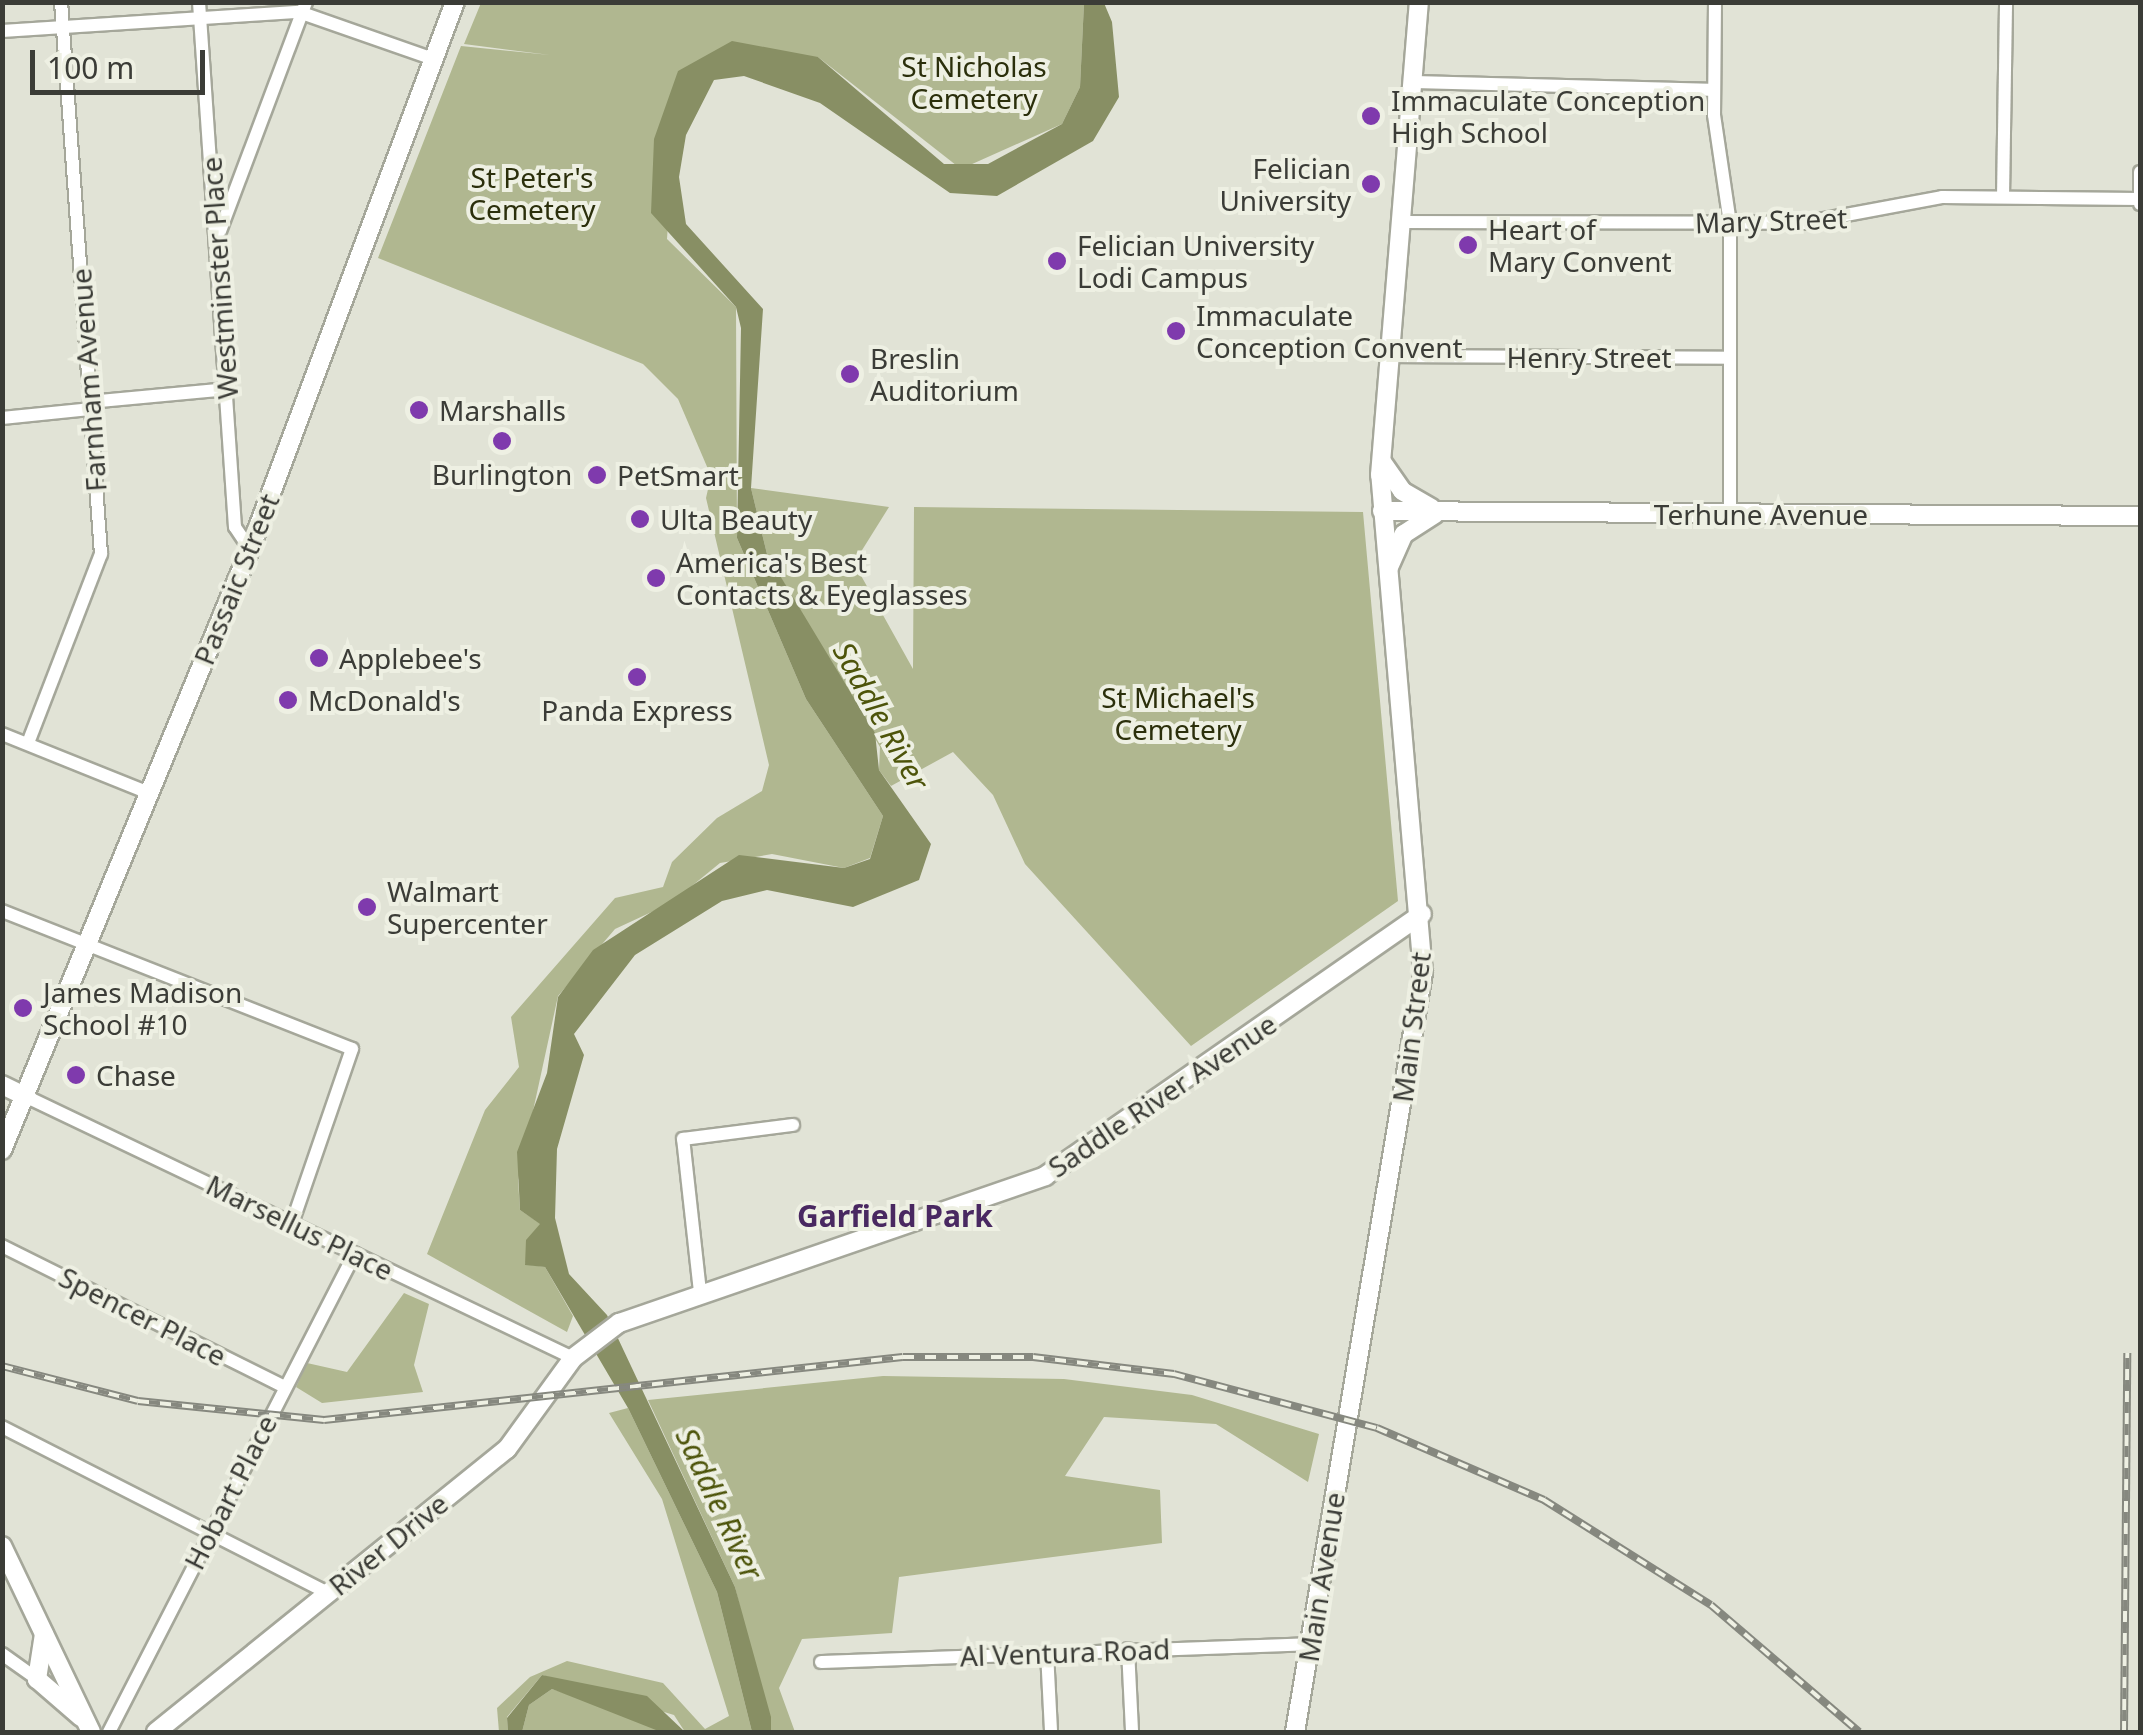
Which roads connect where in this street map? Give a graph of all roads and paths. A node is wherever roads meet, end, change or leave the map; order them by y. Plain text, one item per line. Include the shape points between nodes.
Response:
1 (61, 2) edge
2 (199, 2) edge
3 (455, 2) edge
4 (1419, 2) edge
5 (1715, 2) edge
6 (2006, 2) edge
7 (304, 8) edge
8 (200, 18) junction
9 (62, 27) junction
10 (2, 31) edge
11 (434, 59) junction
12 (1411, 82) junction
13 (1712, 90) junction
14 (2140, 172) edge
15 (2003, 197) junction
16 (2140, 203) edge
17 (1401, 222) junction
18 (1730, 224) junction
19 (218, 238) junction
20 (1388, 356) junction
21 (1730, 358) junction
22 (228, 390) junction
23 (90, 406) junction
24 (2, 418) edge
25 (1380, 458) junction
26 (1382, 511) junction
27 (1440, 512) junction
28 (1730, 514) junction
29 (2140, 516) edge
30 (250, 549) junction
31 (1388, 570) junction
32 (2, 734) edge
33 (28, 743) junction
34 (149, 793) junction
35 (2, 911) edge
36 (1422, 914) junction
37 (1384, 941) junction
38 (89, 945) junction
39 (1422, 973) junction
40 (2, 1085) edge
41 (28, 1097) junction
42 (793, 1125) dead end
43 (2, 1150) edge
44 (292, 1222) junction
45 (2, 1246) edge
46 (355, 1254) junction
47 (700, 1292) junction
48 (598, 1337) joint
49 (576, 1355) junction
50 (284, 1386) junction
51 (1346, 1421) joint
52 (2, 1426) edge
53 (210, 1533) junction
54 (2, 1546) edge
55 (328, 1593) junction
56 (44, 1634) junction
57 (1310, 1644) junction
58 (1128, 1649) junction
59 (1046, 1652) junction
60 (2, 1654) edge
61 (821, 1662) dead end
62 (37, 1679) junction
63 (90, 1730) edge
64 (109, 1732) edge
65 (156, 1732) edge
66 (1051, 1732) edge
67 (1132, 1732) edge
68 (1295, 1732) edge

1 - 9 street, Farnham Avenue
2 - 8 street, Westminster Place
3 - 11 street, Passaic Street
4 - 12 street, Main Street
5 - 13 street
6 - 15 street
7 - 8 street
7 - 11 street
7 - 19 street
8 - 9 street
8 - 19 street, Westminster Place
9 - 10 street
9 - 23 street, Farnham Avenue
11 - 30 street, Passaic Street
12 - 13 street
12 - 17 street, Main Street
13 - 18 street
14 - 16 street
15 - 16 street, Mary Street
15 - 18 street, Mary Street via 1942,197 1838,221
17 - 18 street, Mary Street
17 - 20 street, Main Street
18 - 21 street
19 - 22 street, Westminster Place
20 - 21 street, Henry Street
20 - 25 street, Main Street
21 - 28 street
22 - 23 street
22 - 30 street, Westminster Place via 235,526
23 - 24 street
23 - 33 street, Farnham Avenue via 100,562
25 - 26 street, Main Street
25 - 27 street via 1402,491
26 - 27 street, Terhune Avenue
26 - 31 street, Main Street
27 - 28 street, Terhune Avenue
27 - 31 street via 1404,534
28 - 29 street, Terhune Avenue
30 - 34 street, Passaic Street
31 - 36 street, Main Street
32 - 33 street
33 - 34 street
34 - 38 street, Passaic Street
35 - 38 street
36 - 37 street, Saddle River Avenue
36 - 39 street, Main Street
37 - 39 street via 1406,945
37 - 47 street, Saddle River Avenue via 1045,1176
38 - 41 street, Passaic Street
38 - 44 street via 355,1052
39 - 51 street, Main Street
40 - 41 street
41 - 43 street, Passaic Street
41 - 44 street, Marsellus Place
42 - 47 street via 683,1140
44 - 46 street, Marsellus Place
45 - 50 street, Spencer Place
46 - 49 street, Marsellus Place
46 - 50 street, Hobart Place
47 - 48 street, Saddle River Avenue
48 - 49 street, River Drive
49 - 55 street, River Drive via 507,1449
50 - 53 street, Hobart Place
51 - 57 street, Main Avenue
52 - 53 street
53 - 55 street
53 - 64 street, Hobart Place
54 - 56 street
55 - 65 street, River Drive
56 - 62 street
56 - 63 street
57 - 58 street, Al Ventura Road
57 - 68 street, Main Avenue
58 - 59 street, Al Ventura Road
58 - 67 street
59 - 61 street, Al Ventura Road
59 - 66 street
60 - 62 street
62 - 63 street

